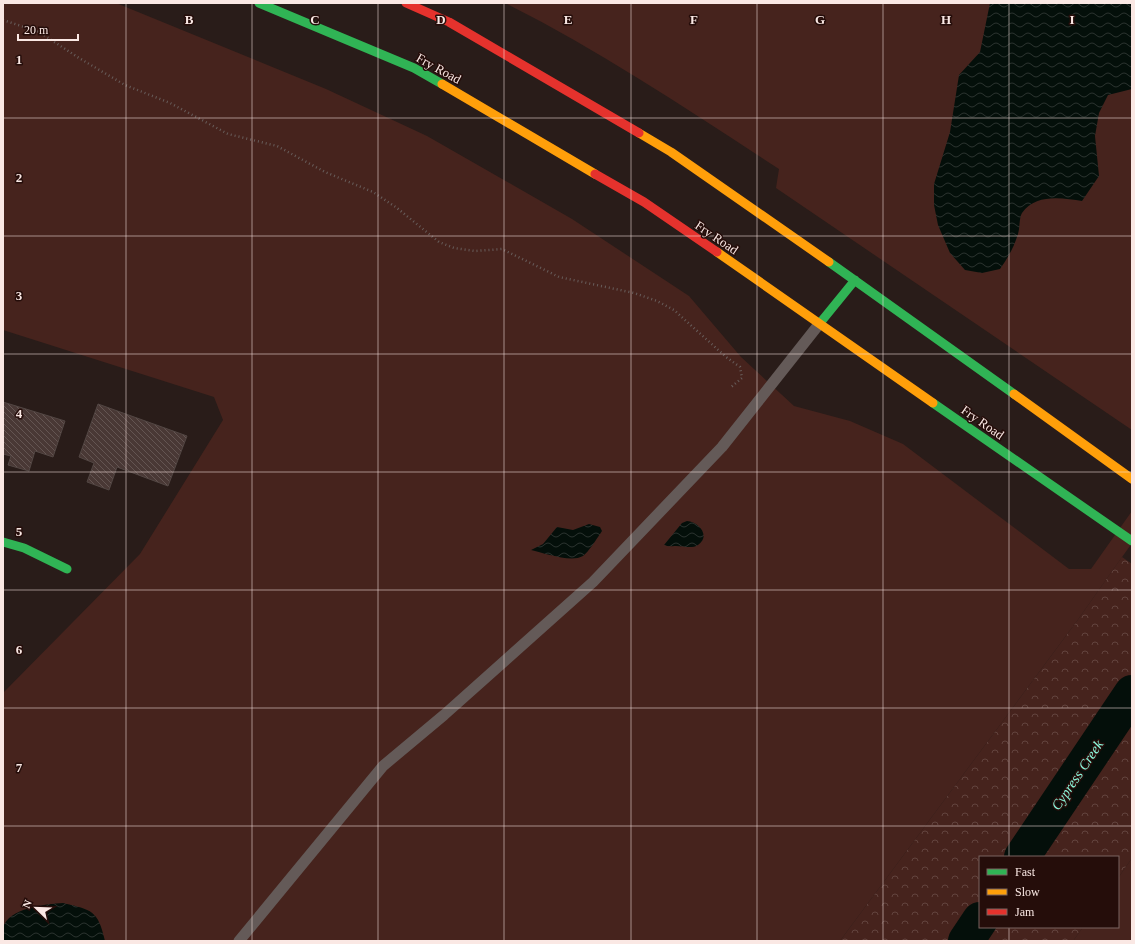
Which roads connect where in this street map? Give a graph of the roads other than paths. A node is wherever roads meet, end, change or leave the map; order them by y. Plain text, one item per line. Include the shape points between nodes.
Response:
1 (259, 3) edge
2 (406, 3) edge
3 (855, 280) junction
4 (820, 323) junction
5 (1132, 479) edge
6 (1132, 541) edge
7 (3, 542) edge
8 (67, 569) dead end
9 (239, 941) edge

1 - 4 main road, Fry Road via 414,68 644,202
2 - 3 main road via 449,22 671,152
3 - 4 main road
3 - 5 main road
4 - 6 main road, Fry Road
4 - 9 lane via 722,447 593,582 383,766
7 - 8 main road via 24,548

